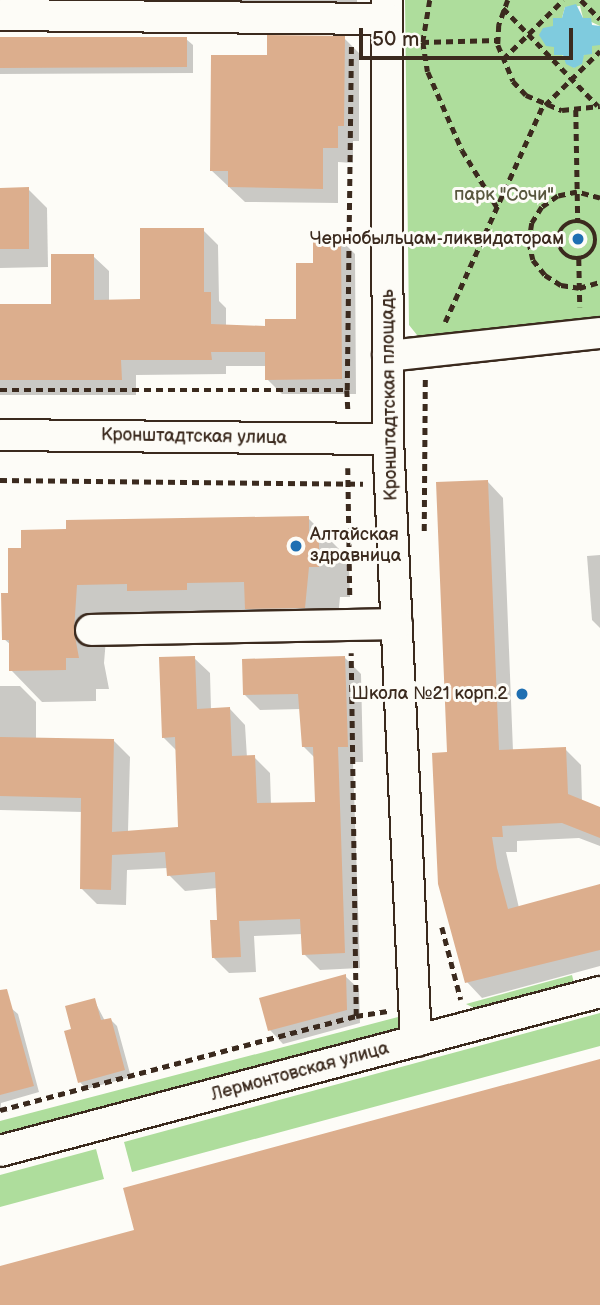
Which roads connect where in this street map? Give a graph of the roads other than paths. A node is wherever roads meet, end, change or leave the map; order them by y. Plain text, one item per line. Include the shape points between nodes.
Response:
1 (0, 15) edge
2 (387, 21) edge
3 (590, 334) edge
4 (388, 356) junction
5 (0, 435) edge
6 (388, 439) junction
7 (397, 624) junction
8 (90, 629) dead end
9 (600, 992) edge
10 (416, 1041) junction
11 (0, 1151) edge

1 - 2 street
2 - 4 street, Кронштадтская площадь
3 - 4 street
4 - 6 street, Кронштадтская площадь
5 - 6 street, Кронштадтская улица
6 - 7 street, Кронштадтская площадь
7 - 8 street
7 - 10 street, Кронштадтская площадь
9 - 10 street, Лермонтовская улица
10 - 11 street, Лермонтовская улица

